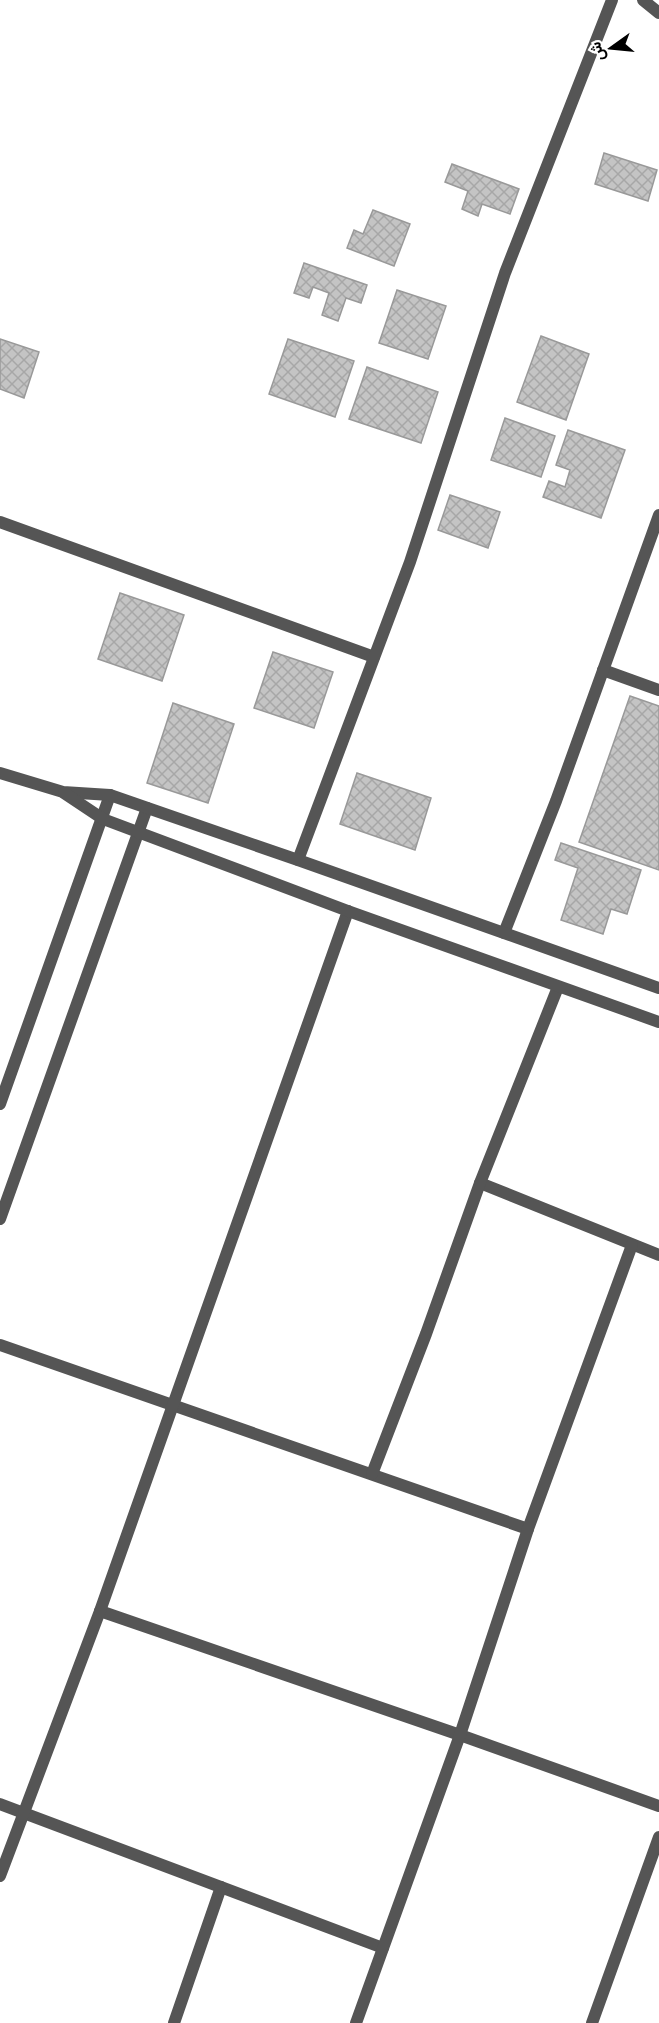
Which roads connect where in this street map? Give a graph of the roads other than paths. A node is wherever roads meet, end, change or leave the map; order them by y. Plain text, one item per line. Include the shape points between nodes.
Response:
1 (612, 0) edge
2 (643, 0) edge
3 (659, 13) edge
4 (659, 515) edge
5 (0, 522) edge
6 (374, 657) junction
7 (603, 670) junction
8 (659, 690) edge
9 (0, 773) edge
10 (63, 792) junction
11 (110, 795) junction
12 (147, 808) junction
13 (103, 819) junction
14 (138, 833) junction
15 (298, 860) junction
16 (348, 911) junction
17 (504, 933) junction
18 (558, 987) junction
19 (659, 988) edge
20 (659, 1022) edge
21 (0, 1104) edge
22 (480, 1183) junction
23 (0, 1219) edge
24 (632, 1245) junction
25 (659, 1255) edge
26 (0, 1345) edge
27 (171, 1406) junction
28 (372, 1474) junction
29 (528, 1529) junction
30 (100, 1611) junction
31 (460, 1735) junction
32 (0, 1804) edge
33 (659, 1806) edge
34 (23, 1812) junction
35 (659, 1837) edge
36 (0, 1876) edge
37 (221, 1887) junction
38 (383, 1948) junction
39 (595, 2022) edge
40 (174, 2023) edge
41 (356, 2023) edge

1 - 6 street via 505,273 410,562
2 - 3 street
4 - 7 street
5 - 6 street
6 - 15 street
7 - 8 street
7 - 17 street
9 - 10 street
10 - 11 street
10 - 13 street
11 - 12 street
11 - 13 street
12 - 14 street
12 - 15 street
13 - 14 street
13 - 21 street
14 - 16 street
14 - 23 street
15 - 17 street
16 - 18 street
16 - 27 street
17 - 19 street
18 - 20 street
18 - 22 street
22 - 24 street
22 - 28 street
24 - 25 street
24 - 29 street
26 - 27 street
27 - 28 street
27 - 30 street
28 - 29 street
29 - 31 street
30 - 31 street
30 - 34 street
31 - 33 street
31 - 38 street
32 - 34 street
34 - 36 street
34 - 37 street
35 - 39 street
37 - 38 street
37 - 40 street
38 - 41 street

